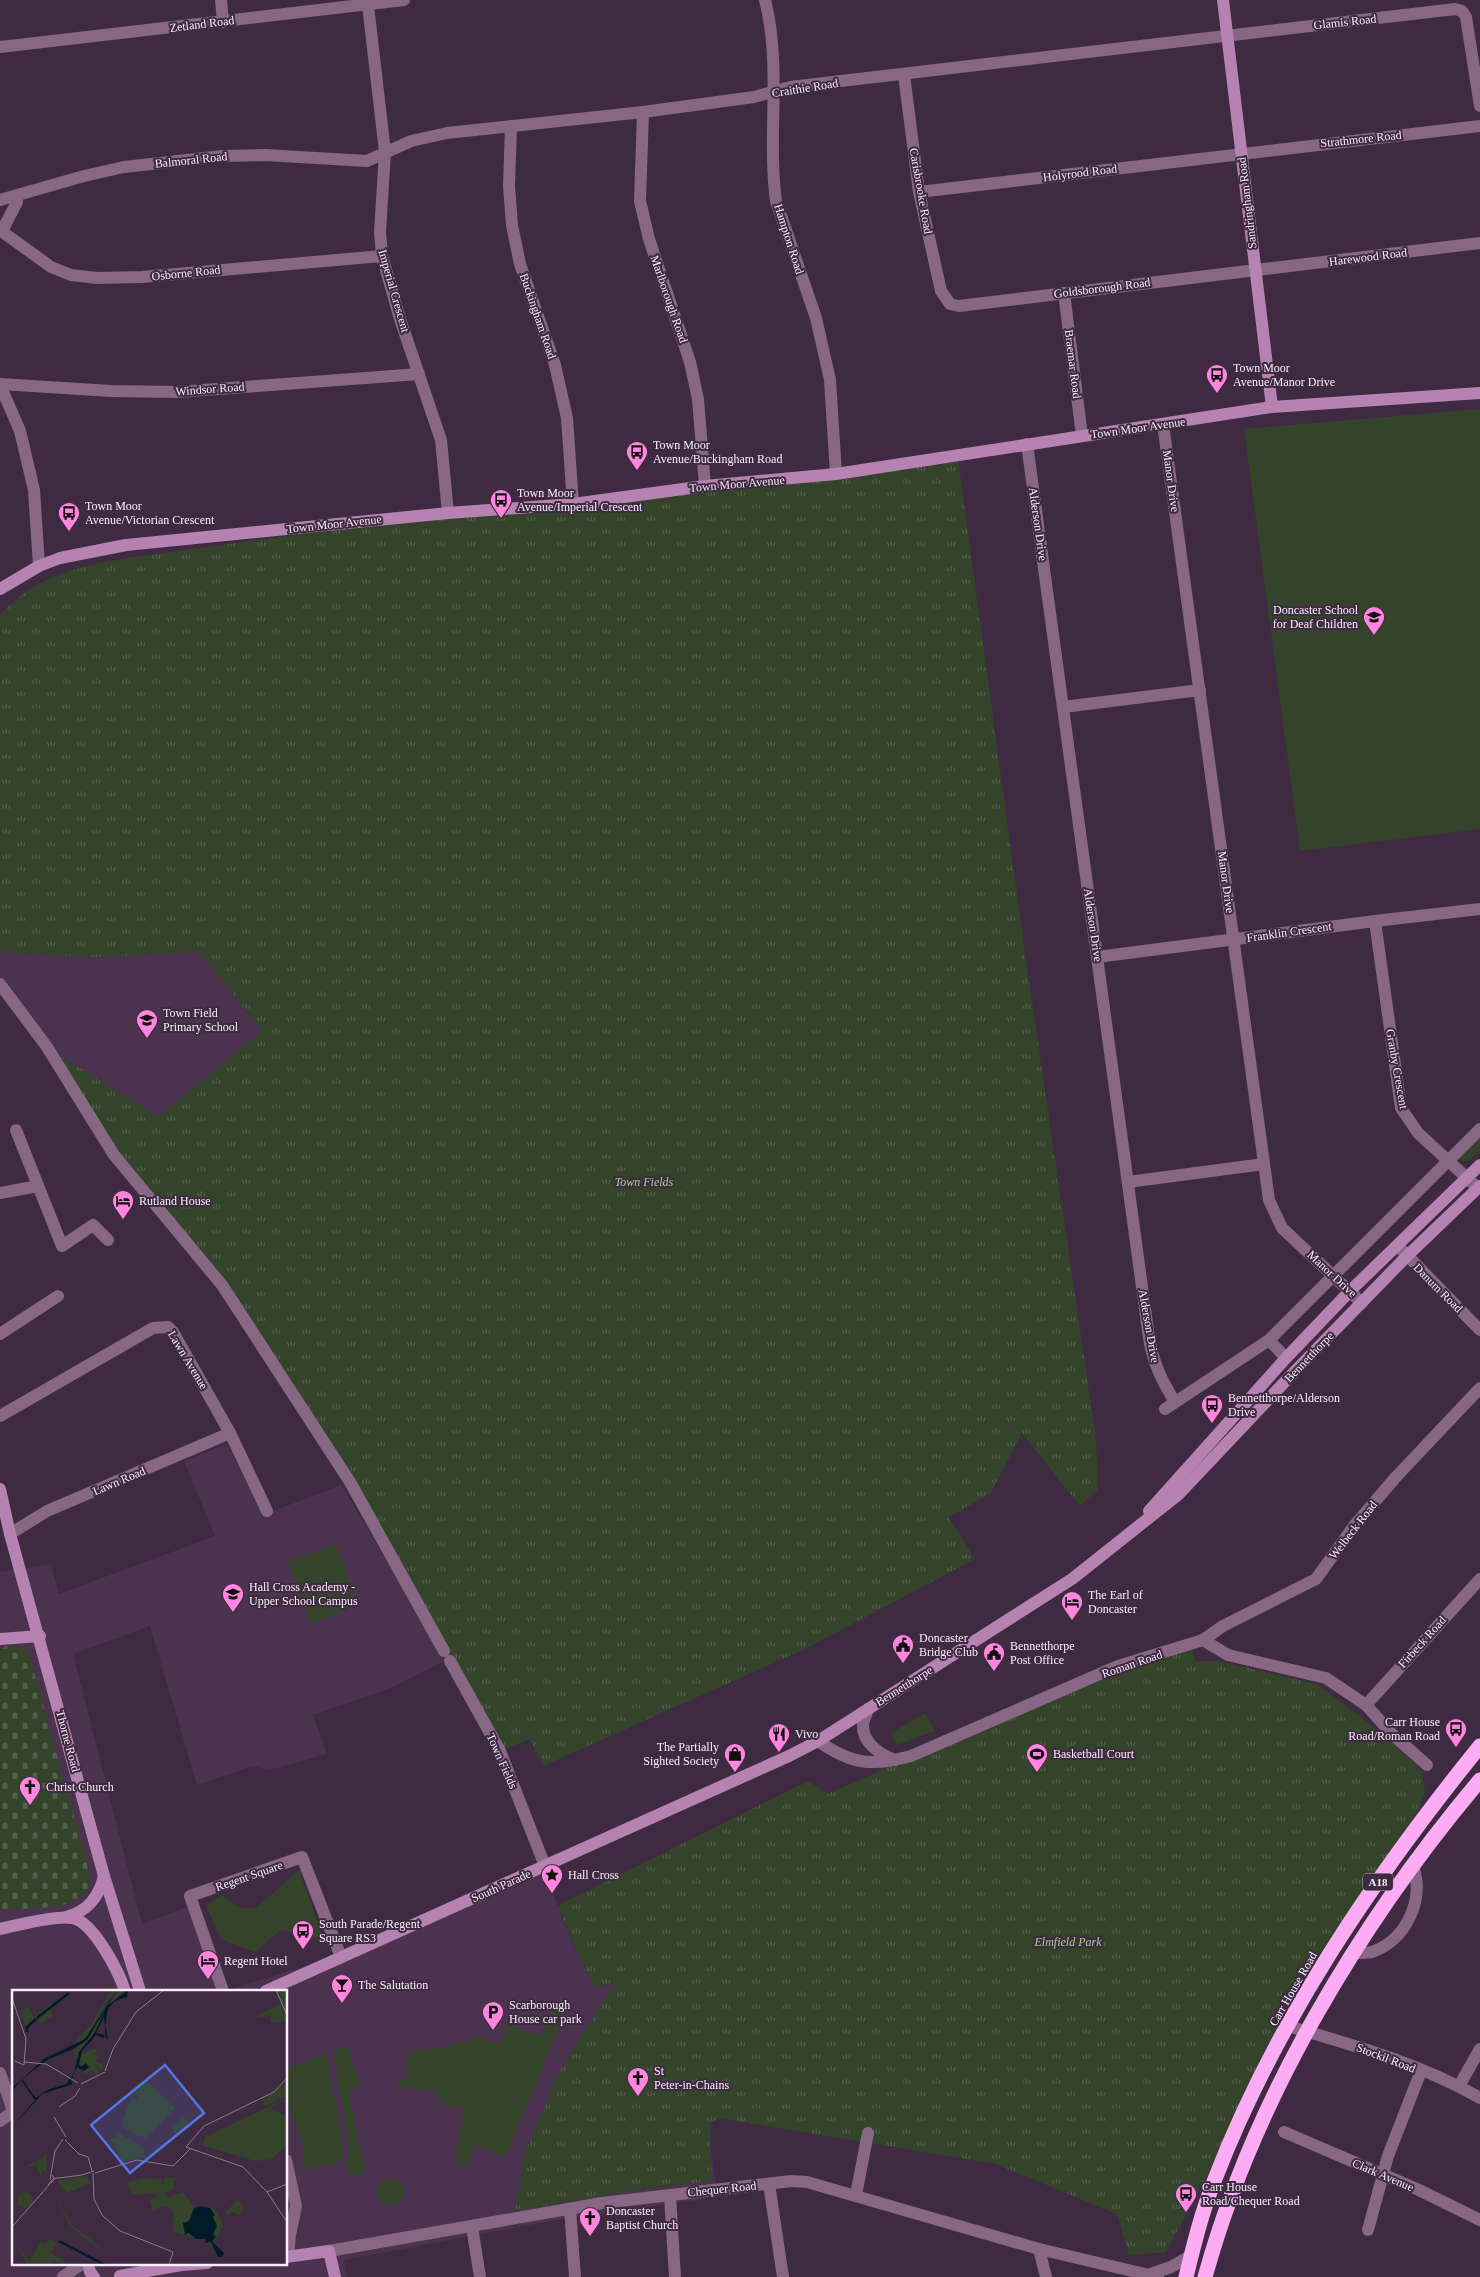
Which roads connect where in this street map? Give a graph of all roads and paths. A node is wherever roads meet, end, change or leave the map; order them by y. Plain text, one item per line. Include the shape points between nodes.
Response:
1 (221, 0) edge
2 (404, 0) edge
3 (766, 0) edge
4 (1222, 0) edge
5 (368, 5) junction
6 (223, 22) junction
7 (1227, 36) junction
8 (0, 47) edge
9 (904, 75) junction
10 (774, 92) junction
11 (1480, 106) edge
12 (643, 112) junction
13 (511, 126) junction
14 (1480, 126) edge
15 (385, 152) junction
16 (1242, 154) junction
17 (919, 192) junction
18 (17, 195) junction
19 (0, 200) edge
20 (1, 230) edge
21 (1480, 243) edge
22 (382, 256) junction
23 (1255, 270) junction
24 (1064, 292) junction
25 (950, 304) joint
26 (419, 374) junction
27 (0, 384) edge
28 (1480, 393) edge
29 (1272, 407) junction
30 (1163, 424) junction
31 (1082, 436) junction
32 (1027, 444) junction
33 (836, 474) junction
34 (704, 486) junction
35 (573, 504) junction
36 (448, 512) junction
37 (39, 566) junction
38 (0, 589) edge
39 (1200, 690) junction
40 (1063, 707) junction
41 (1480, 909) edge
42 (1375, 921) junction
43 (1234, 940) junction
44 (1098, 957) junction
45 (0, 984) edge
46 (1480, 1129) edge
47 (16, 1130) dead end
48 (1448, 1162) junction
49 (1264, 1164) junction
50 (1480, 1165) edge
51 (1467, 1178) junction
52 (1128, 1182) junction
53 (38, 1186) junction
54 (1479, 1187) edge
55 (0, 1193) edge
56 (108, 1240) dead end
57 (1397, 1245) junction
58 (1407, 1256) junction
59 (1334, 1275) junction
60 (1350, 1291) junction
61 (58, 1296) dead end
62 (1362, 1303) junction
63 (1480, 1330) edge
64 (0, 1334) edge
65 (1269, 1340) junction
66 (1286, 1358) junction
67 (1480, 1388) edge
68 (0, 1416) edge
69 (230, 1433) junction
70 (0, 1489) edge
71 (267, 1511) dead end
72 (1137, 1527) junction
73 (10, 1534) junction
74 (1480, 1579) edge
75 (40, 1636) junction
76 (0, 1639) edge
77 (1203, 1640) junction
78 (1366, 1705) junction
79 (868, 1709) junction
80 (818, 1741) junction
81 (1480, 1746) edge
82 (895, 1760) junction
83 (1427, 1765) dead end
84 (1480, 1780) edge
85 (545, 1866) junction
86 (1413, 1866) junction
87 (104, 1876) junction
88 (66, 1917) junction
89 (0, 1929) edge
90 (1353, 1953) junction
91 (341, 1957) junction
92 (125, 1990) edge
93 (140, 1990) edge
94 (223, 1990) edge
95 (268, 1990) edge
96 (1288, 2026) junction
97 (1308, 2032) junction
98 (1480, 2049) edge
99 (1421, 2071) junction
100 (0, 2073) edge
101 (1459, 2086) junction
102 (1480, 2098) edge
103 (12, 2108) edge
104 (12, 2112) edge
105 (0, 2121) edge
106 (1284, 2132) dead end
107 (868, 2133) dead end
108 (288, 2169) edge
109 (1383, 2176) junction
110 (770, 2184) junction
111 (670, 2195) junction
112 (856, 2195) junction
113 (570, 2209) junction
114 (1480, 2220) edge
115 (472, 2227) junction
116 (1368, 2230) dead end
117 (288, 2249) edge
118 (1039, 2249) junction
119 (329, 2251) junction
120 (1192, 2254) junction
121 (288, 2257) edge
122 (82, 2264) edge
123 (88, 2264) edge
124 (125, 2264) edge
125 (169, 2264) edge
126 (194, 2264) edge
127 (181, 2265) junction
128 (119, 2276) edge
129 (1154, 2276) edge
130 (63, 2277) edge
131 (92, 2277) edge
132 (334, 2277) edge
133 (480, 2277) edge
134 (575, 2277) edge
135 (675, 2277) edge
136 (783, 2277) edge
137 (1046, 2277) edge
138 (1186, 2277) edge
139 (1205, 2277) edge

1 - 6 street
2 - 5 street, Zetland Road
3 - 10 street, Hampton Road
4 - 7 street, Sandringham Road
5 - 6 street, Zetland Road
5 - 15 street, Imperial Crescent
6 - 8 street, Zetland Road
7 - 9 street, Craithie Road
7 - 11 street, Glamis Road via 1455,9 1466,16
7 - 16 street, Sandringham Road
9 - 10 street, Craithie Road via 790,87
9 - 17 street, Carisbrooke Road
10 - 12 street, Craithie Road
10 - 33 street, Hampton Road via 773,184 816,318 830,380
12 - 13 street, Craithie Road
12 - 34 street, Marlborough Road via 640,201 649,240 690,362 698,399
13 - 15 street, Craithie Road via 447,133 411,141
13 - 35 street, Buckingham Road via 509,186 512,226 520,264 555,365 567,418
14 - 16 street, Strathmore Road
15 - 18 street, Balmoral Road via 368,161 265,155 164,162 124,167
15 - 22 street, Imperial Crescent via 380,232
16 - 17 street, Holyrood Road
16 - 23 street, Sandringham Road
17 - 25 street, Carisbrooke Road via 942,291
18 - 19 street, Balmoral Road
18 - 20 street, Osborne Road via 17,202
20 - 22 street, Osborne Road via 51,267 70,275 97,278
21 - 23 street, Harewood Road
22 - 26 street, Imperial Crescent
23 - 24 street, Goldsborough Road
23 - 29 street, Sandringham Road
24 - 25 street, Goldsborough Road via 959,306
24 - 31 street, Braemar Road
26 - 27 street, Windsor Road via 177,392
26 - 36 street, Imperial Crescent via 441,440
27 - 37 street via 20,431 34,490
28 - 29 street, Town Moor Avenue
29 - 30 street, Town Moor Avenue
30 - 31 street, Town Moor Avenue
30 - 39 street, Manor Drive
31 - 32 street, Town Moor Avenue
32 - 33 street, Town Moor Avenue
32 - 40 street, Alderson Drive
33 - 34 street, Town Moor Avenue
34 - 35 street, Town Moor Avenue
35 - 36 street, Town Moor Avenue
36 - 37 street, Town Moor Avenue via 126,545 60,558
37 - 38 street, Town Moor Avenue
39 - 40 street
39 - 43 street, Manor Drive
40 - 44 street, Alderson Drive
41 - 42 street, Franklin Crescent
42 - 43 street, Franklin Crescent
42 - 48 street, Granby Crescent via 1401,1108 1418,1133
43 - 44 street, Franklin Crescent
43 - 49 street, Manor Drive
44 - 52 street, Alderson Drive
45 - 85 street, Town Fields via 47,1047 114,1155 222,1285 350,1482 500,1751
46 - 48 street
47 - 53 street
48 - 51 street, Granby Crescent
48 - 59 street
49 - 52 street
49 - 59 street, Manor Drive via 1269,1200 1282,1228
50 - 51 street, Bennetthorpe
51 - 54 street, Granby Crescent
51 - 57 street, Bennetthorpe
52 - 65 street, Alderson Drive via 1152,1356 1170,1405
53 - 55 street
53 - 56 street via 62,1246 93,1225
54 - 58 street, Bennetthorpe
57 - 58 street, Danum Road
57 - 60 street, Bennetthorpe
58 - 62 street, Bennetthorpe
58 - 63 street, Danum Road
59 - 60 street, Manor Drive
59 - 65 street
60 - 62 street, Manor Drive
60 - 66 street, Bennetthorpe
61 - 64 street
62 - 72 street, Bennetthorpe via 1179,1494
65 - 66 street, Bennetthorpe
66 - 72 street, Bennetthorpe
67 - 77 street, Welbeck Road via 1395,1478 1354,1526 1316,1579 1223,1626
68 - 69 street, Lawn Avenue via 161,1326 173,1332
69 - 71 street, Lawn Avenue
69 - 73 street, Lawn Road via 47,1511
70 - 73 street, Thorne Road
72 - 79 street, Bennetthorpe via 1072,1579
73 - 75 street, Thorne Road
74 - 78 street, Firbeck Road
75 - 76 street
75 - 87 street, Thorne Road
77 - 78 street via 1228,1655 1326,1678
77 - 82 street, Roman Road via 1118,1666
78 - 83 street
79 - 80 street, Bennetthorpe
79 - 82 street via 863,1726 866,1737 874,1748
80 - 82 street, Roman Road via 839,1756 864,1762
80 - 85 street, South Parade
81 - 96 highway, Carr House Road / A18 via 1364,1901
84 - 86 highway, A18
85 - 91 street, South Parade
86 - 90 highway, A18
86 - 90 street via 1418,1892 1410,1919 1394,1940 1371,1952
87 - 88 street via 90,1905
87 - 93 street, Thorne Road
88 - 89 street
88 - 92 street via 80,1920 93,1934 118,1970
90 - 97 highway, A18
91 - 94 street, Regent Square via 302,1857 190,1896
91 - 95 street, South Parade
96 - 97 street, Stockil Road
96 - 120 highway, Carr House Road / A18 via 1230,2142 1214,2181
97 - 99 street, Stockil Road via 1368,2050
97 - 139 highway, A18 via 1245,2160
98 - 101 street
99 - 101 street, Stockil Road
99 - 109 street
100 - 103 street
101 - 102 street, Stockil Road
104 - 105 street
106 - 109 street, Clark Avenue
107 - 112 street
108 - 117 street via 296,2206
109 - 114 street, Clark Avenue
109 - 116 street
110 - 111 street, Chequer Road
110 - 112 street, Chequer Road via 807,2182
110 - 136 street
111 - 113 street, Chequer Road
111 - 135 street
112 - 118 street, Chequer Road
113 - 115 street, Chequer Road
113 - 134 street
115 - 119 street, Chequer Road
115 - 133 street
118 - 129 street, Chequer Road
118 - 137 street
119 - 121 street, Chequer Road
119 - 132 street
120 - 129 street, Chequer Road
120 - 138 highway, Carr House Road / A18
122 - 130 street
123 - 131 street
124 - 128 street
125 - 127 street
126 - 127 street
127 - 128 street

